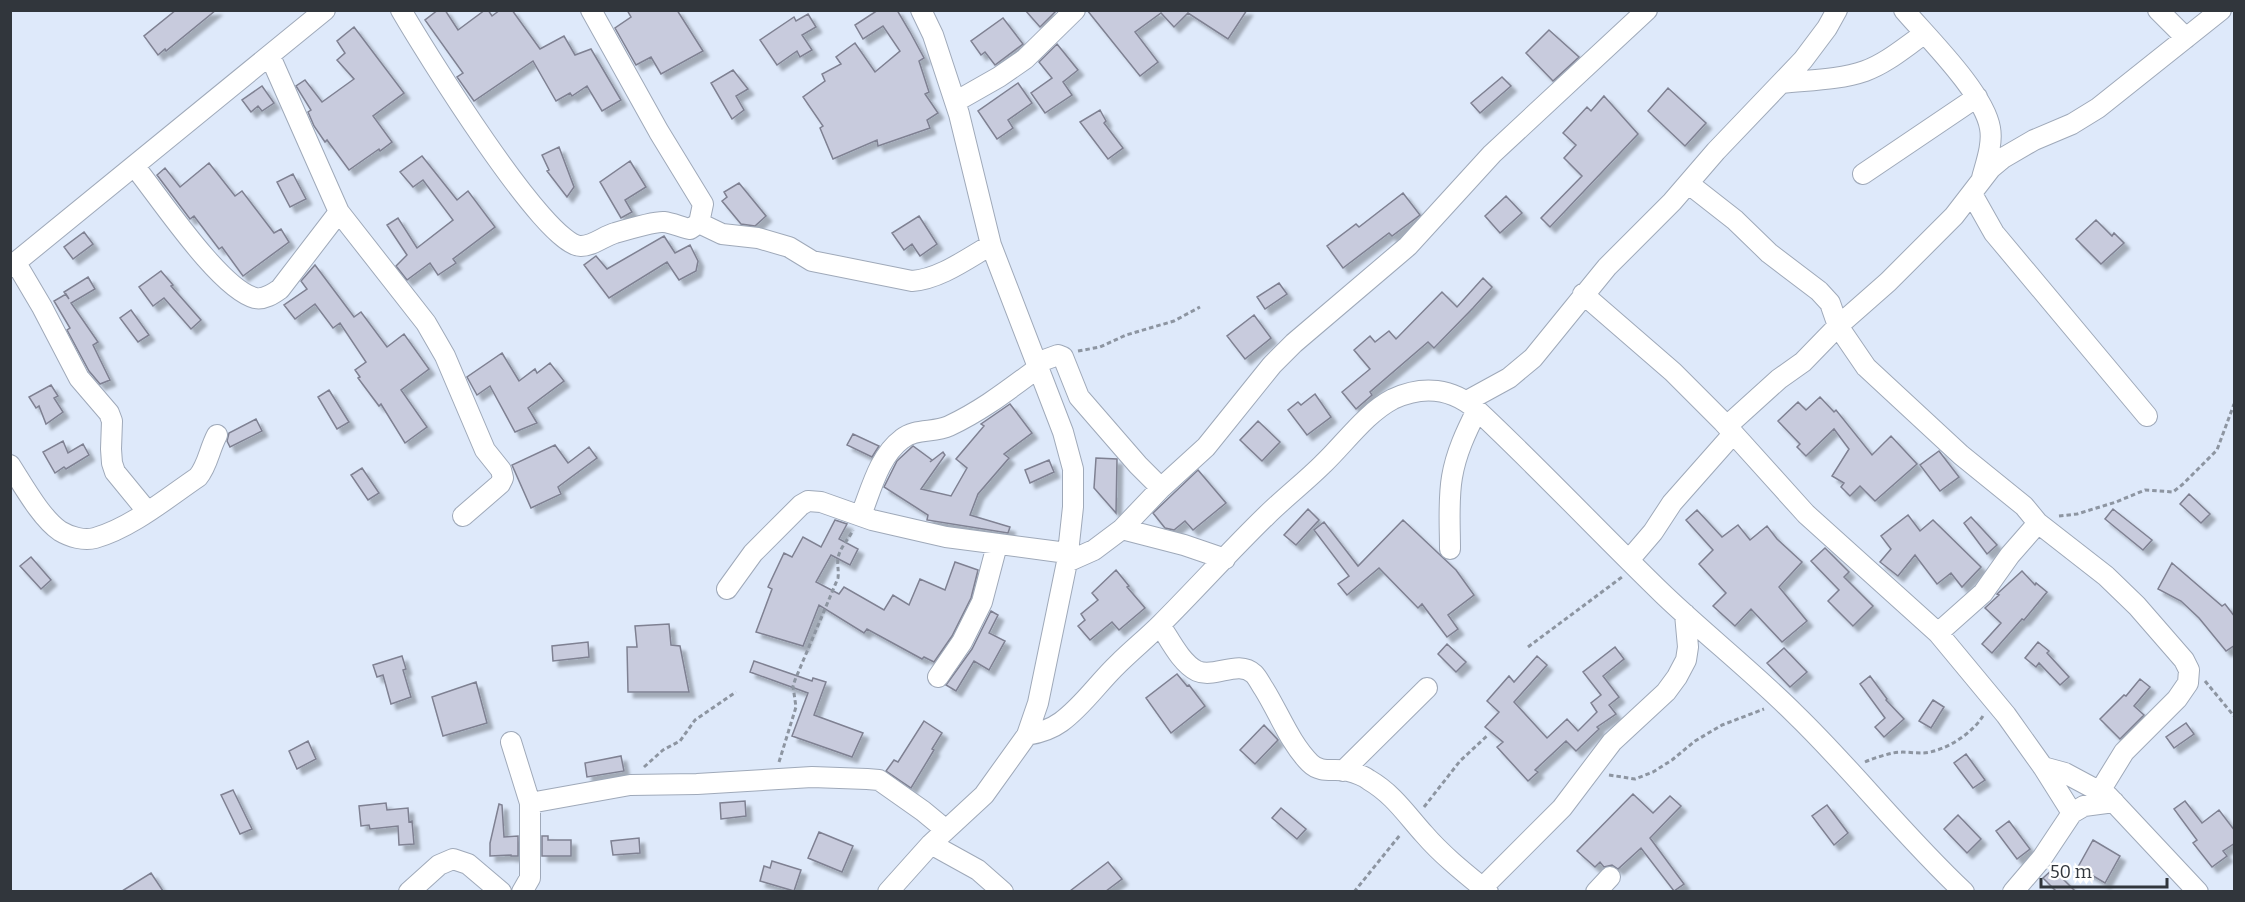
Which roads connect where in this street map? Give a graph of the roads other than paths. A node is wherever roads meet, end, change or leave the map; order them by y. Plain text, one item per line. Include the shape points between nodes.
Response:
1 (325, 10) edge
2 (401, 10) edge
3 (591, 10) edge
4 (921, 10) edge
5 (1075, 10) edge
6 (1647, 10) edge
7 (1837, 10) edge
8 (1904, 10) edge
9 (2158, 10) edge
10 (2221, 10) edge
11 (1924, 34) junction
12 (2186, 38) junction
13 (270, 56) junction
14 (1782, 83) junction
15 (1977, 97) junction
16 (955, 102) junction
17 (135, 167) junction
18 (1863, 174) dead end
19 (1689, 184) junction
20 (1977, 187) junction
21 (339, 213) junction
22 (699, 223) junction
23 (992, 245) junction
24 (13, 265) edge
25 (1583, 294) junction
26 (1838, 326) junction
27 (1037, 366) junction
28 (1472, 406) junction
29 (2147, 416) dead end
30 (1730, 430) junction
31 (217, 435) dead end
32 (10, 465) edge
33 (1161, 488) junction
34 (147, 511) junction
35 (860, 515) junction
36 (463, 516) dead end
37 (2034, 518) junction
38 (1122, 529) junction
39 (997, 545) junction
40 (1450, 549) dead end
41 (1067, 558) junction
42 (1225, 559) junction
43 (1632, 564) junction
44 (728, 589) dead end
45 (1685, 615) junction
46 (1160, 626) junction
47 (1938, 633) junction
48 (938, 677) dead end
49 (1427, 688) dead end
50 (1027, 735) junction
51 (511, 742) dead end
52 (2043, 767) junction
53 (1343, 771) junction
54 (2107, 797) junction
55 (530, 803) junction
56 (2072, 813) junction
57 (946, 830) junction
58 (931, 844) junction
59 (1610, 877) dead end
60 (1486, 889) edge
61 (409, 891) edge
62 (501, 891) edge
63 (522, 891) edge
64 (888, 891) edge
65 (1003, 891) edge
66 (1596, 891) edge
67 (1964, 891) edge
68 (2013, 891) edge
69 (2198, 891) edge

1 - 13 street
2 - 22 street via 440,74 525,196 560,235 581,246 657,222 690,229
3 - 22 street via 703,204
4 - 16 street
5 - 16 street via 1025,59
6 - 33 street via 1492,154 1408,246 1294,343 1206,447
7 - 14 street
8 - 11 street
9 - 12 street
10 - 12 street
11 - 14 street via 1885,62 1864,71
11 - 15 street
12 - 20 street via 2098,108 2003,158
13 - 17 street
13 - 21 street
14 - 19 street
15 - 18 street
15 - 20 street via 1985,108 1991,130 1989,152
16 - 23 street
17 - 21 street via 208,261 239,291 256,299 270,297 280,289
17 - 24 street
19 - 25 street
19 - 26 street via 1735,220 1769,254 1819,291 1830,303
20 - 26 street via 1954,216 1888,282
20 - 29 street via 1994,232
21 - 36 street via 426,323 485,450 501,470 501,484
22 - 23 street via 722,234 789,247 812,261 912,281 934,276
23 - 27 street
24 - 34 street via 42,307 79,378 109,414 115,472
25 - 28 street via 1533,358
25 - 30 street via 1673,372
26 - 30 street
26 - 37 street via 1866,367
27 - 33 street via 1058,355 1063,357 1079,397
27 - 35 street via 980,411 945,427 916,431 902,438 878,472
27 - 41 street via 1073,469
28 - 40 street via 1452,477
28 - 42 street via 1444,391 1424,390 1391,400
28 - 43 street
30 - 43 street via 1672,502
30 - 47 street via 1814,522
31 - 34 street via 206,468 198,477
32 - 34 street via 40,510 59,531 72,537 94,538
33 - 38 street
35 - 39 street via 946,537
35 - 44 street via 821,501 808,501 753,553
37 - 47 street via 1983,593
37 - 54 street via 2137,606 2174,646 2189,670 2188,683 2177,699 2124,752
38 - 41 street via 1094,550
38 - 42 street
39 - 41 street
39 - 48 street via 982,602
41 - 50 street via 1038,703
42 - 46 street
43 - 45 street
45 - 60 street via 1688,647 1677,677 1612,742 1562,808
45 - 67 street via 1781,700
46 - 50 street via 1061,722 1046,731
46 - 53 street via 1196,670 1208,674 1244,669 1254,675 1311,764 1323,771
47 - 52 street
49 - 53 street
50 - 57 street via 984,795
51 - 55 street
52 - 54 street via 2065,773
52 - 56 street
53 - 60 street via 1368,779 1400,804 1441,851
54 - 56 street
54 - 69 street
55 - 57 street via 630,785 812,777 879,780
55 - 63 street via 530,878
56 - 68 street via 2042,858
57 - 58 street
58 - 64 street
58 - 65 street via 978,870
59 - 66 street
61 - 62 street via 439,865 453,859 468,864

